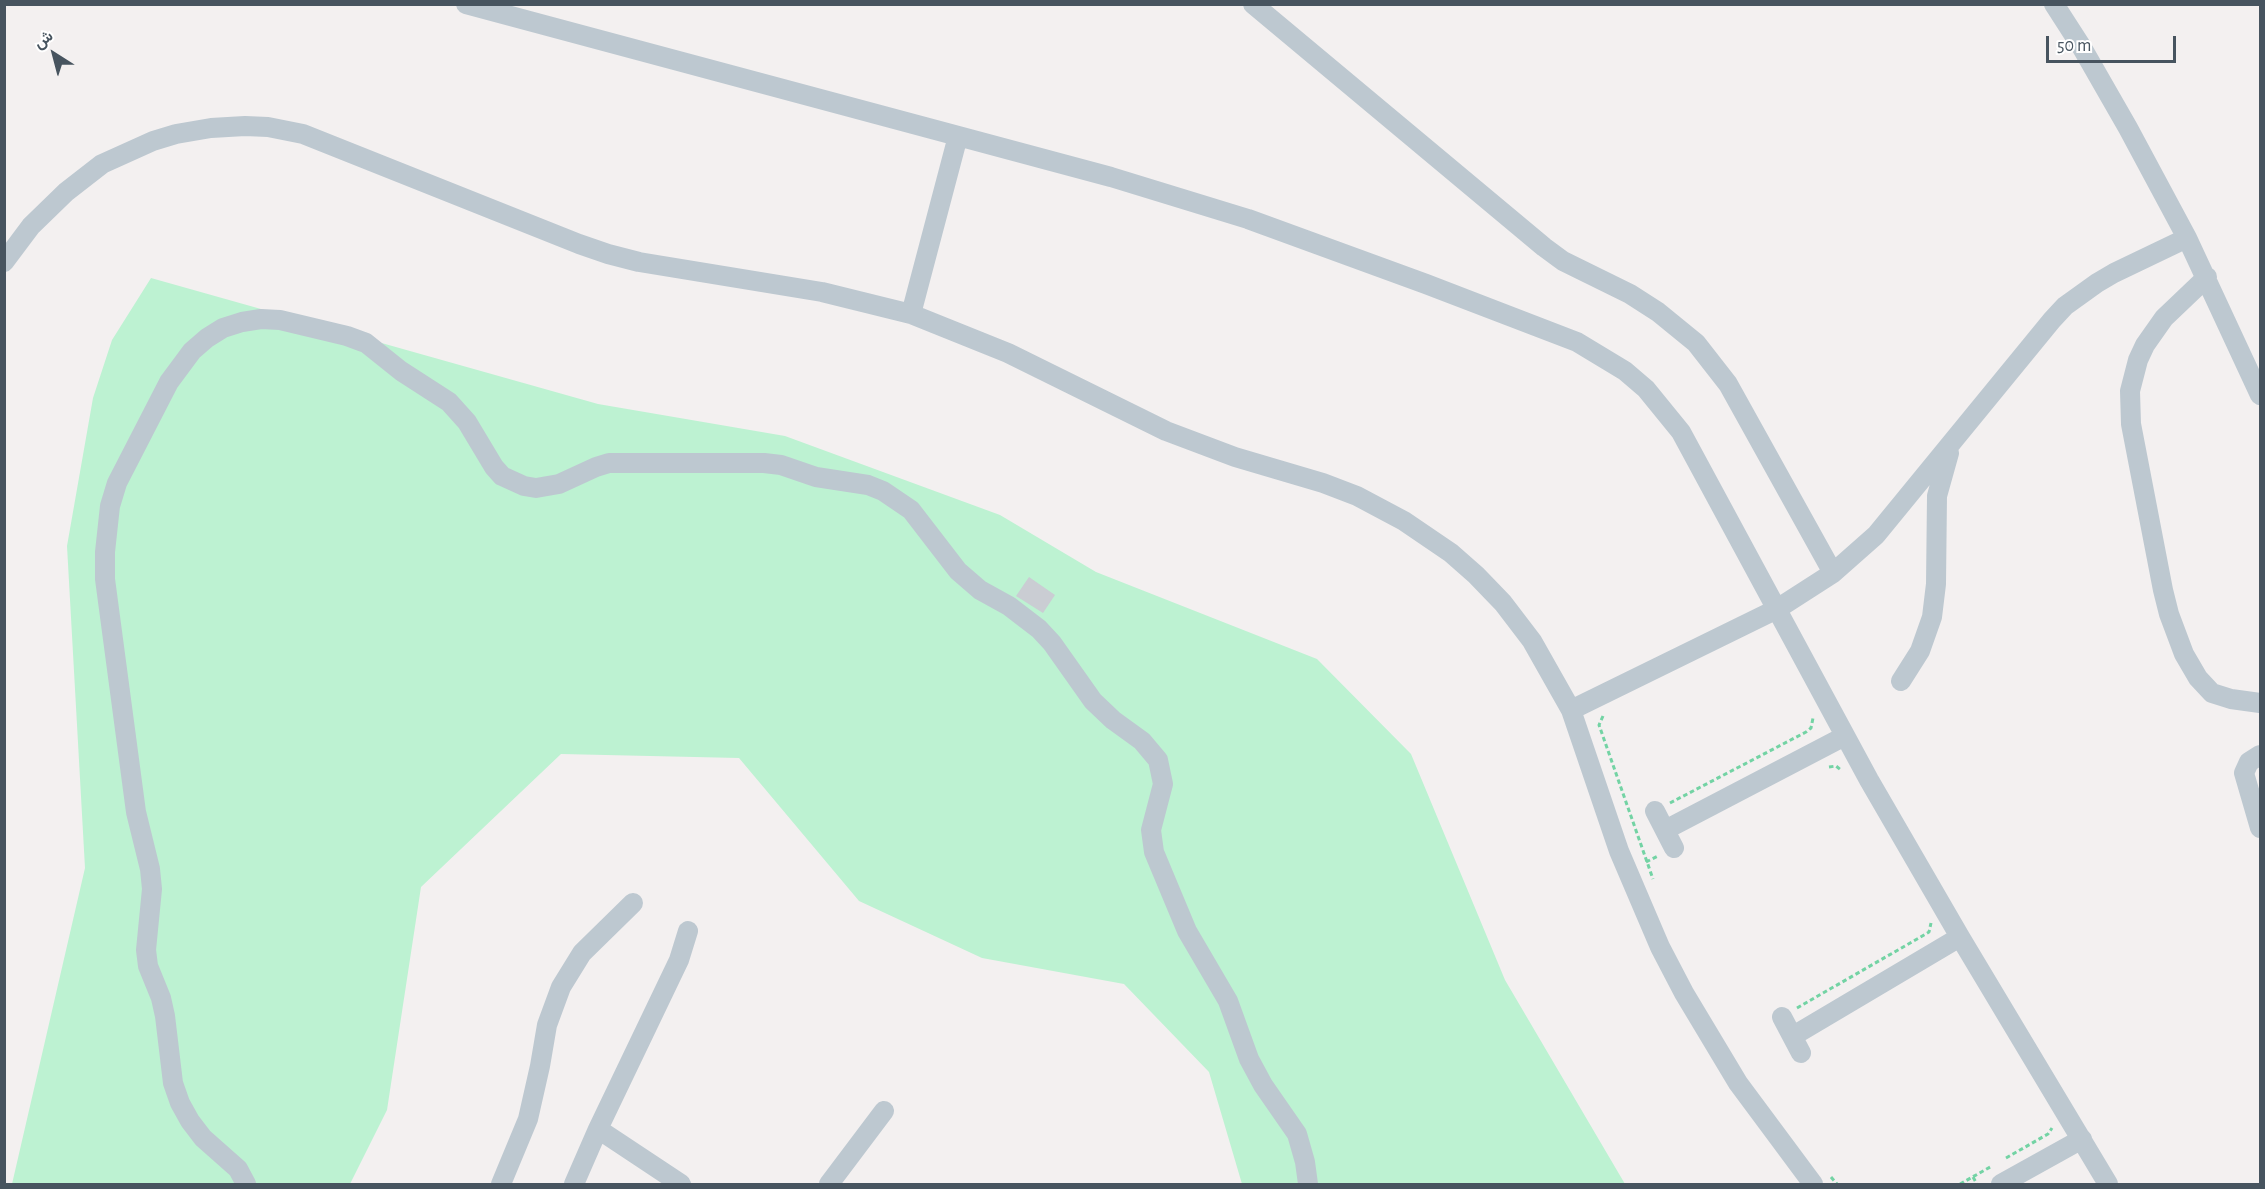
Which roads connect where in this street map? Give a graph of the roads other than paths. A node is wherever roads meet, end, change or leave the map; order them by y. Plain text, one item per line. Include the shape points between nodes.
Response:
1 (466, 4) edge
2 (1253, 4) edge
3 (2054, 4) edge
4 (958, 136) junction
5 (2187, 238) junction
6 (4, 262) edge
7 (2207, 277) junction
8 (911, 314) junction
9 (2260, 395) edge
10 (1948, 447) junction
11 (1833, 573) junction
12 (1777, 609) junction
13 (1901, 681) dead end
14 (2260, 703) edge
15 (1571, 710) junction
16 (1845, 736) junction
17 (2260, 755) edge
18 (1656, 811) road end
19 (2260, 828) edge
20 (1665, 830) junction
21 (1674, 848) road end
22 (633, 903) dead end
23 (688, 931) dead end
24 (1960, 937) junction
25 (1782, 1017) road end
26 (884, 1111) dead end
27 (598, 1129) junction
28 (2082, 1139) junction
29 (1820, 1178) edge
30 (246, 1185) edge
31 (501, 1185) edge
32 (574, 1185) edge
33 (681, 1185) edge
34 (829, 1185) edge
35 (1308, 1185) edge
36 (2001, 1185) edge
37 (2108, 1185) edge

1 - 4 street
2 - 11 street via 1544,247 1563,261 1630,294 1696,343 1728,384
3 - 5 street via 2128,128
4 - 8 street
4 - 12 street via 1248,219 1577,342 1602,355 1646,389 1681,432
5 - 7 street
5 - 10 street via 2114,273 2065,306
6 - 8 street via 31,226 102,164 176,134 268,127 314,138 608,254 822,292
7 - 9 street
7 - 14 street via 2164,318 2145,345 2130,391 2131,424 2163,590 2184,654 2212,693
8 - 15 street via 1008,353 1166,431 1323,483 1404,521 1451,553 1503,603 1532,641
10 - 11 street via 1876,535
10 - 13 street via 1937,496 1932,617 1920,651
11 - 12 street
12 - 15 street
12 - 16 street
15 - 29 street via 1619,851 1660,947 1738,1083
16 - 20 street
16 - 24 street
17 - 19 street via 2249,762 2244,773
18 - 20 street
20 - 21 street
22 - 31 street via 582,953 561,987 547,1024 528,1119
23 - 27 street via 679,960
24 - 25 street via 1797,1045
24 - 28 street
26 - 34 street
27 - 32 street
27 - 33 street
28 - 36 street
28 - 37 street
30 - 35 street via 238,1169 190,1121 173,1083 165,1016 147,958 150,869 135,801 105,579 105,552 117,483 175,374 207,338 223,328 261,320 280,320 366,343 449,402 502,476 524,486 559,484 609,463 764,463 868,485 911,510 958,571 1039,629 1093,701 1142,741 1158,760 1163,784 1151,830 1154,852 1187,931 1228,1001 1249,1059 1297,1134

